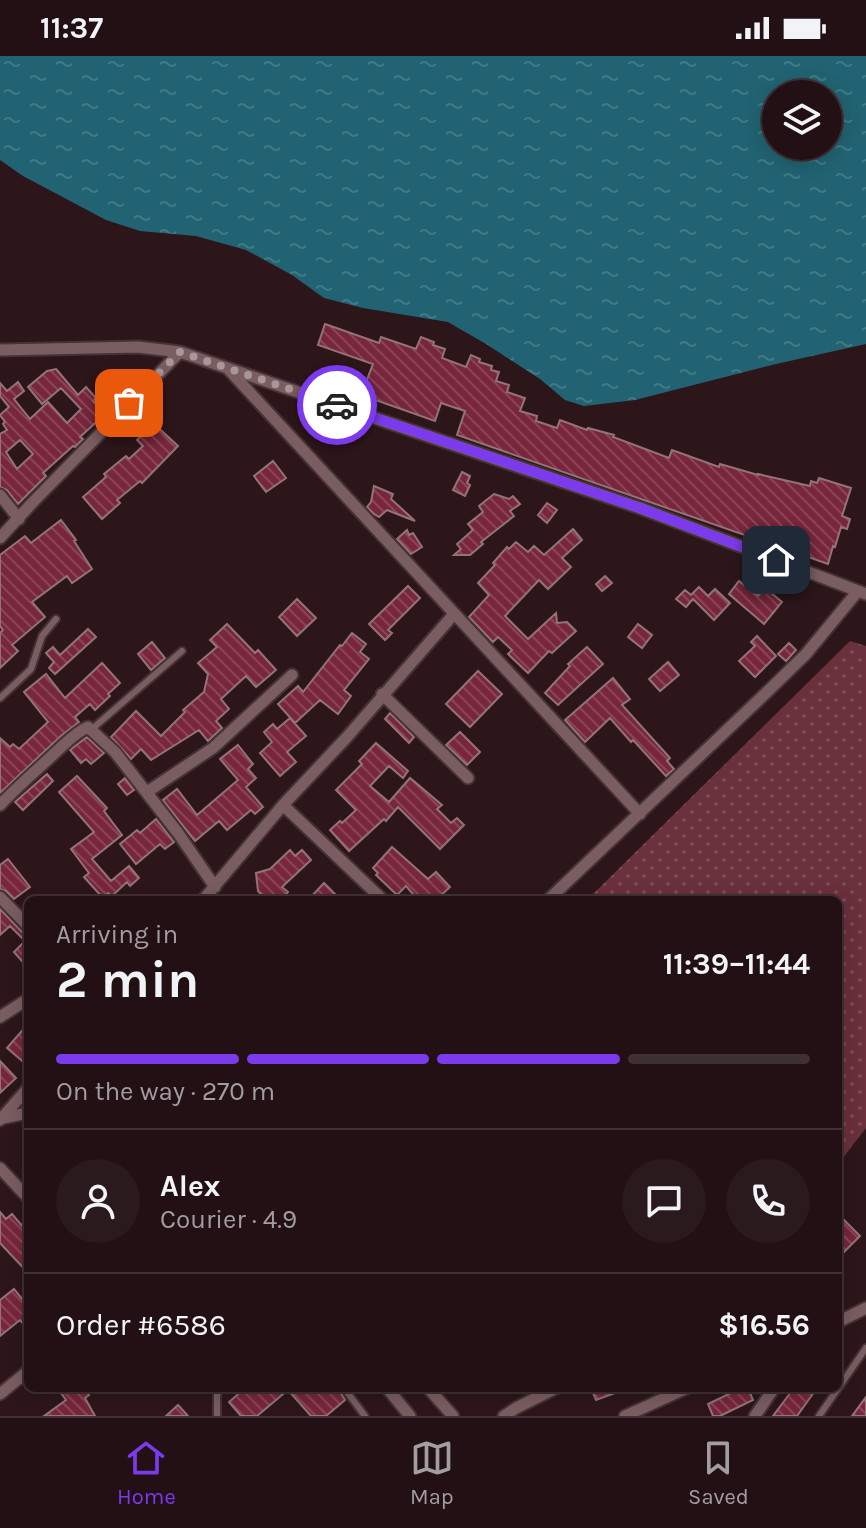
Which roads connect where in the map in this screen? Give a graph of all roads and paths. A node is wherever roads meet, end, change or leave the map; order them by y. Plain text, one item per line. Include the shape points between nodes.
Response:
1 (0, 350) edge
2 (180, 352) junction
3 (225, 366) junction
4 (0, 495) edge
5 (19, 519) junction
6 (0, 538) edge
7 (862, 593) edge
8 (454, 614) junction
9 (56, 619) dead end
10 (182, 651) dead end
11 (292, 675) dead end
12 (382, 694) junction
13 (0, 698) edge
14 (92, 729) junction
15 (468, 778) dead end
16 (147, 792) junction
17 (0, 805) edge
18 (283, 805) junction
19 (640, 814) junction
20 (215, 887) junction
21 (207, 896) edge
22 (379, 896) edge
23 (552, 896) edge
24 (0, 897) edge
25 (24, 922) edge
26 (24, 1002) edge
27 (0, 1017) edge
28 (24, 1093) edge
29 (24, 1114) edge
30 (1, 1119) edge
31 (0, 1168) edge
32 (24, 1194) edge
33 (866, 1308) edge
34 (842, 1320) edge
35 (866, 1348) edge
36 (24, 1374) edge
37 (842, 1383) edge
38 (218, 1392) edge
39 (347, 1392) edge
40 (390, 1392) edge
41 (432, 1392) edge
42 (548, 1392) edge
43 (678, 1392) edge
44 (771, 1392) edge
45 (836, 1392) edge
46 (0, 1394) edge
47 (217, 1416) edge
48 (365, 1416) edge
49 (410, 1416) edge
50 (453, 1416) edge
51 (504, 1416) edge
52 (625, 1416) edge
53 (755, 1416) edge
54 (819, 1416) edge

1 - 2 street via 138,347
2 - 3 street
2 - 5 street
3 - 7 street via 640,508
3 - 8 street
4 - 5 street
5 - 6 street
7 - 19 street
8 - 12 street
8 - 19 street
9 - 13 lane via 42,636 31,669
10 - 14 lane
11 - 16 street via 213,748
12 - 15 street
12 - 18 street
14 - 16 street
14 - 17 street via 82,730
16 - 20 street
18 - 20 street
18 - 22 street
19 - 23 street
20 - 21 street
24 - 25 street
26 - 27 street
28 - 30 street
29 - 30 street
31 - 32 street
33 - 34 street
35 - 37 lane
36 - 46 street
38 - 47 lane
39 - 48 lane
40 - 49 street
41 - 50 street
42 - 51 street
43 - 52 street
44 - 53 street
45 - 54 lane

